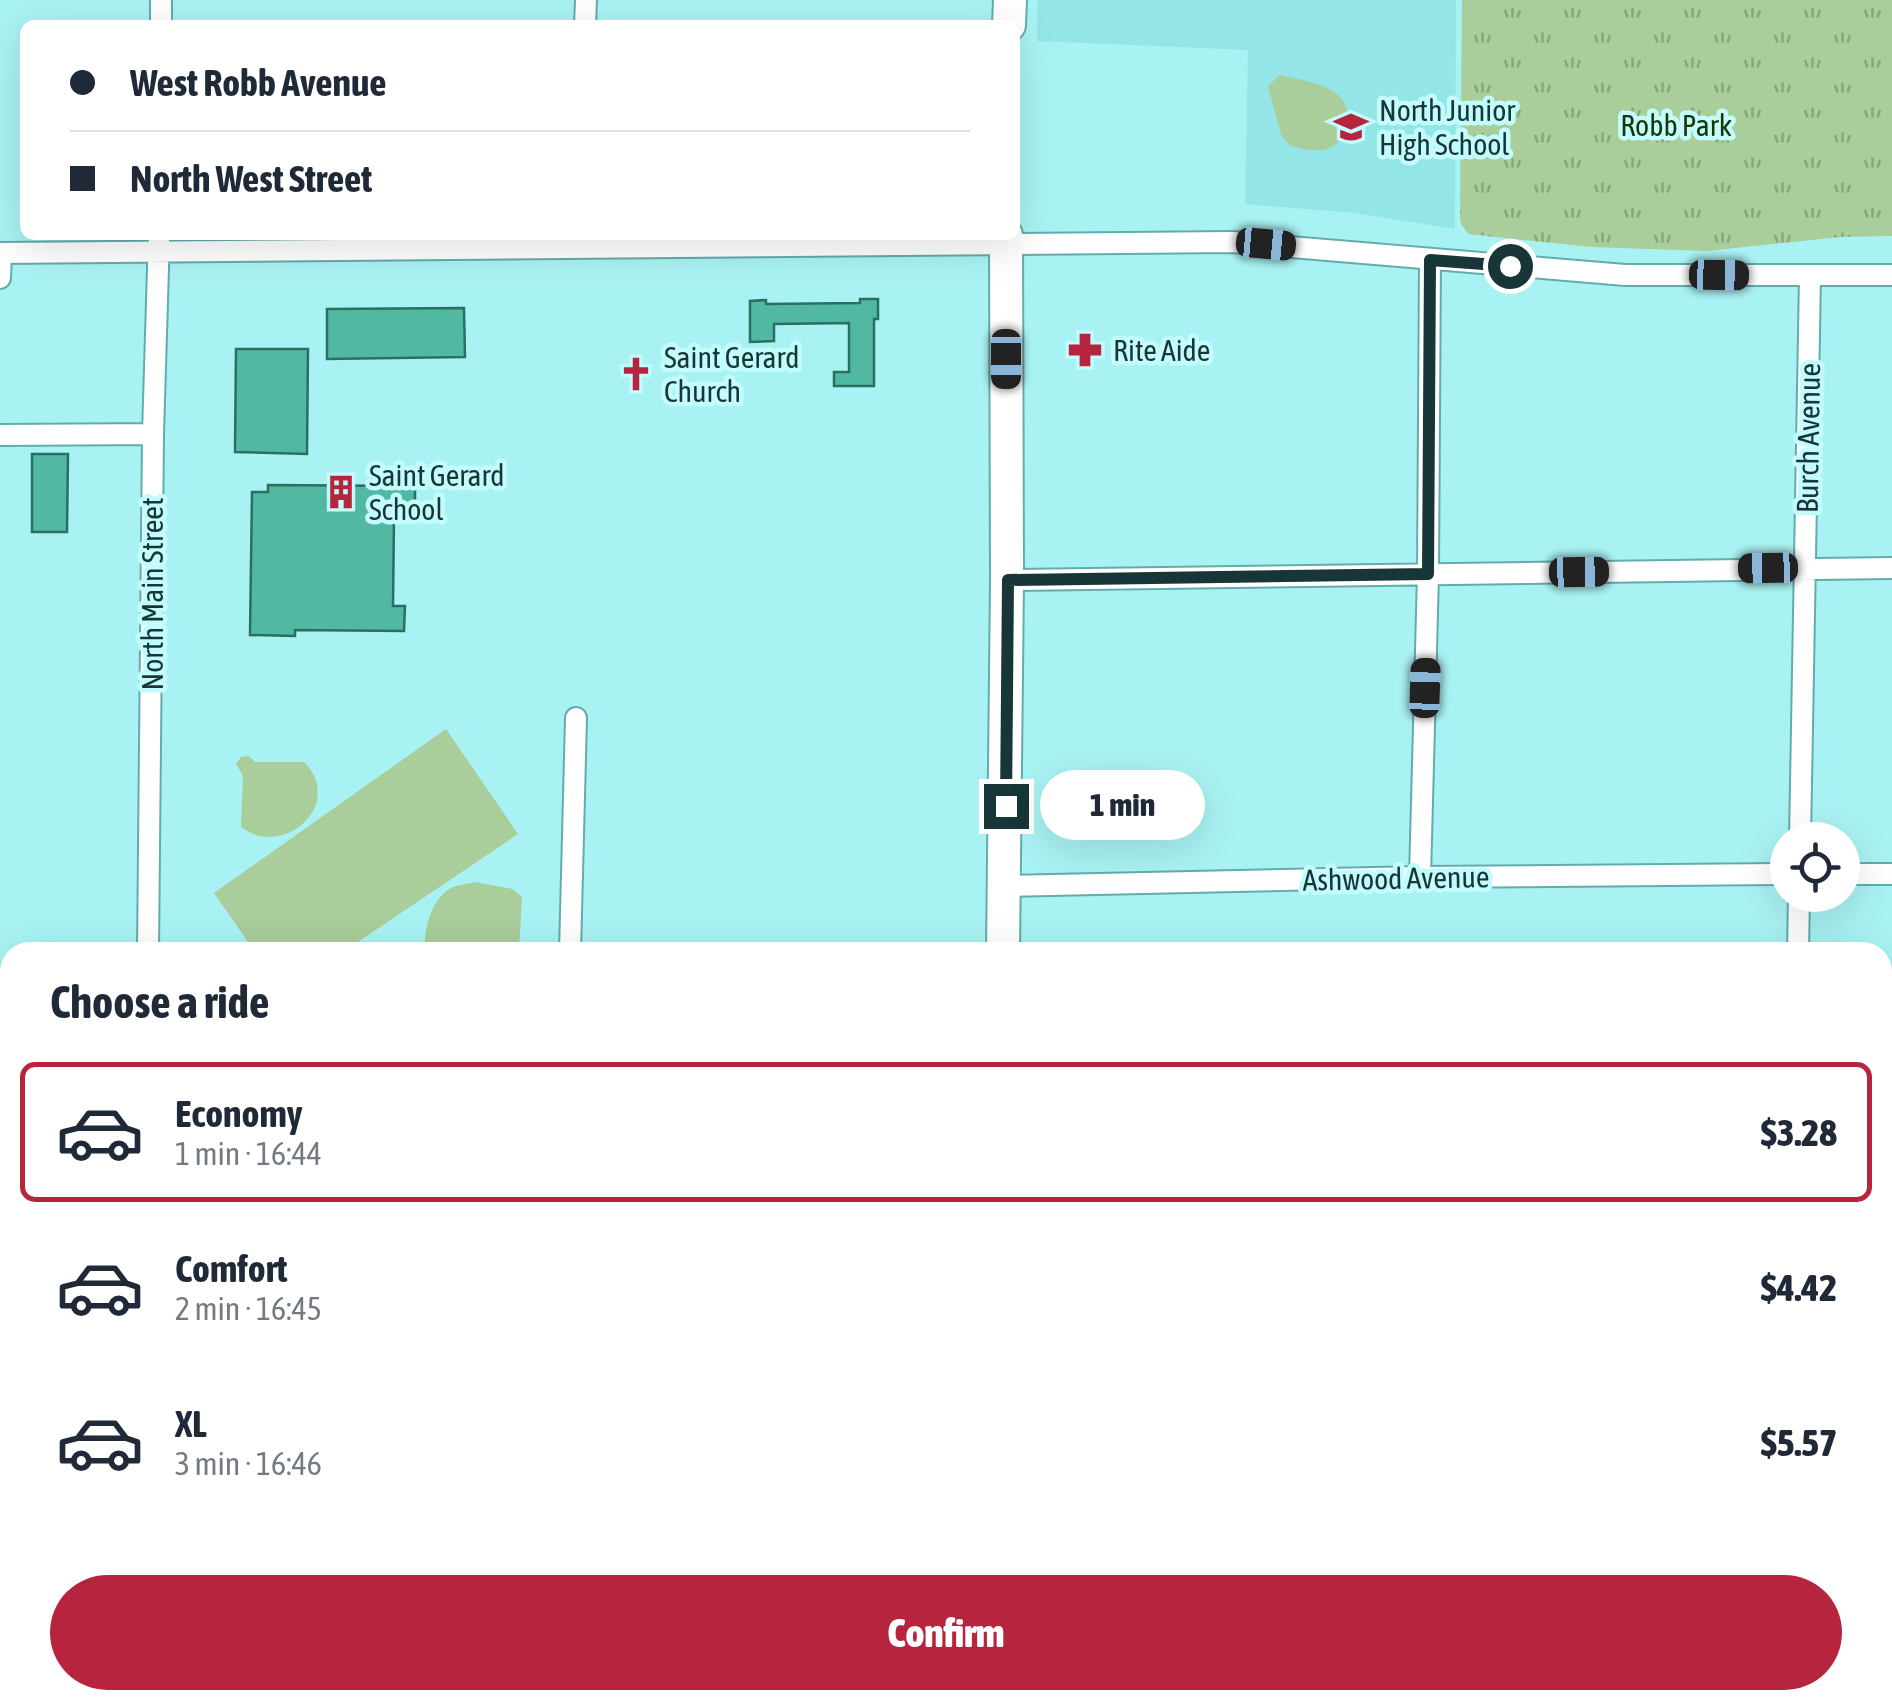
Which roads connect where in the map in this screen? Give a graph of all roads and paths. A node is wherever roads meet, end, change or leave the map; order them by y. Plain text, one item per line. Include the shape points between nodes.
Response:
1 (1020, 239) edge
2 (792, 240) edge
3 (1006, 240) edge
4 (579, 241) edge
5 (159, 242) edge
6 (0, 253) edge
7 (1430, 260) junction
8 (1892, 275) edge
9 (1810, 276) junction
10 (0, 278) edge
11 (0, 434) edge
12 (153, 434) junction
13 (1806, 568) junction
14 (1892, 568) edge
15 (1428, 574) junction
16 (1008, 580) junction
17 (576, 718) dead end
18 (1800, 822) edge
19 (1770, 874) edge
20 (1860, 874) edge
21 (1892, 874) edge
22 (1420, 877) junction
23 (1005, 886) junction
24 (1799, 912) edge
25 (148, 942) edge
26 (570, 942) edge
27 (1003, 942) edge
28 (1798, 942) edge

1 - 7 street via 1249,243
2 - 4 street
3 - 16 main road
4 - 5 street
5 - 6 street
5 - 12 street, North Main Street
6 - 10 street
7 - 9 street via 1625,275
7 - 15 street
8 - 9 street
9 - 13 street, Burch Avenue
11 - 12 street
12 - 25 street, North Main Street
13 - 14 street
13 - 15 street
13 - 18 street, Burch Avenue
15 - 16 street
15 - 22 street
16 - 23 main road
17 - 26 street
19 - 22 street, Ashwood Avenue
20 - 21 street
22 - 23 street, Ashwood Avenue
23 - 27 main road
24 - 28 street

